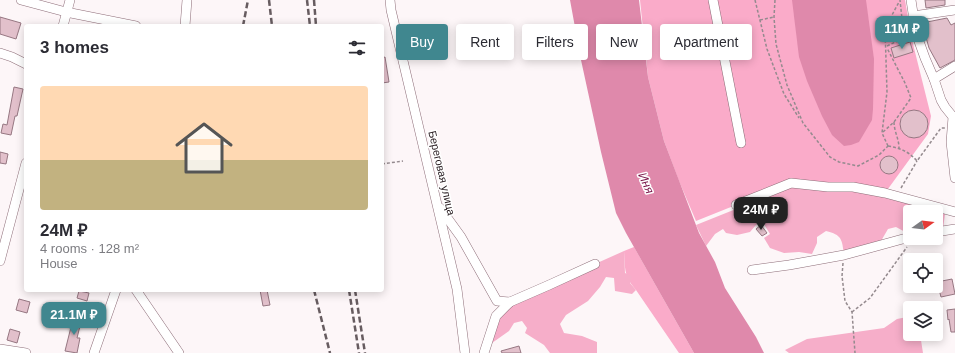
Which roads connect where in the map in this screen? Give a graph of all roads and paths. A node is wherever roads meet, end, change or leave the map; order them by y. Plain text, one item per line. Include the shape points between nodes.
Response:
1 (21, 0) edge
2 (70, 0) edge
3 (187, 0) edge
4 (390, 0) edge
5 (712, 0) edge
6 (755, 0) edge
7 (775, 0) edge
8 (912, 0) edge
9 (899, 1) edge
10 (955, 10) edge
11 (66, 12) junction
12 (913, 16) junction
13 (774, 17) junction
14 (760, 20) junction
15 (63, 24) edge
16 (126, 24) edge
17 (185, 24) edge
18 (886, 46) junction
19 (0, 53) edge
20 (24, 63) edge
21 (955, 66) edge
22 (934, 79) junction
23 (954, 115) edge
24 (894, 122) junction
25 (803, 123) junction
26 (952, 128) junction
27 (882, 133) junction
28 (741, 143) dead end
29 (888, 146) junction
30 (899, 148) junction
31 (403, 161) dead end
32 (917, 161) junction
33 (384, 164) edge
34 (24, 171) edge
35 (955, 178) edge
36 (896, 196) junction
37 (437, 203) junction
38 (736, 205) dead end
39 (955, 212) edge
40 (955, 229) edge
41 (943, 231) edge
42 (903, 242) edge
43 (907, 245) edge
44 (844, 255) junction
45 (0, 261) edge
46 (595, 264) dead end
47 (752, 270) dead end
48 (115, 292) edge
49 (137, 292) edge
50 (510, 302) junction
51 (852, 312) junction
52 (0, 349) edge
53 (26, 353) edge
54 (94, 353) edge
55 (179, 353) edge
56 (465, 353) edge
57 (484, 353) edge
58 (855, 353) edge

1 - 11 street
2 - 11 street
3 - 17 street
4 - 37 street, Береговая улица
5 - 28 street
6 - 14 path
7 - 13 path
8 - 12 street
9 - 18 path via 885,28
9 - 18 path via 904,38
10 - 12 street
11 - 15 street
11 - 16 street
12 - 22 street via 916,33
13 - 14 path
13 - 25 path via 776,44 787,84
14 - 25 path via 767,49 784,94
18 - 24 path via 911,98
18 - 27 path via 887,92
19 - 20 street
21 - 22 street
22 - 23 street via 941,100
23 - 26 street
24 - 27 path
24 - 30 path
25 - 29 path via 830,157 839,162 858,166 879,155
26 - 32 path via 941,128
26 - 35 street
27 - 29 path
29 - 30 path
30 - 32 path
31 - 33 path
32 - 36 path
34 - 45 street
36 - 38 street via 853,187 791,183
36 - 39 street
37 - 50 street via 461,237 497,300
37 - 56 street, Береговая улица via 458,289
40 - 41 street
42 - 44 street
43 - 51 path via 870,298
44 - 47 street
44 - 51 path via 842,276 845,301
46 - 50 street
48 - 54 street
49 - 55 street
50 - 57 street via 496,316
51 - 58 path
52 - 53 street

